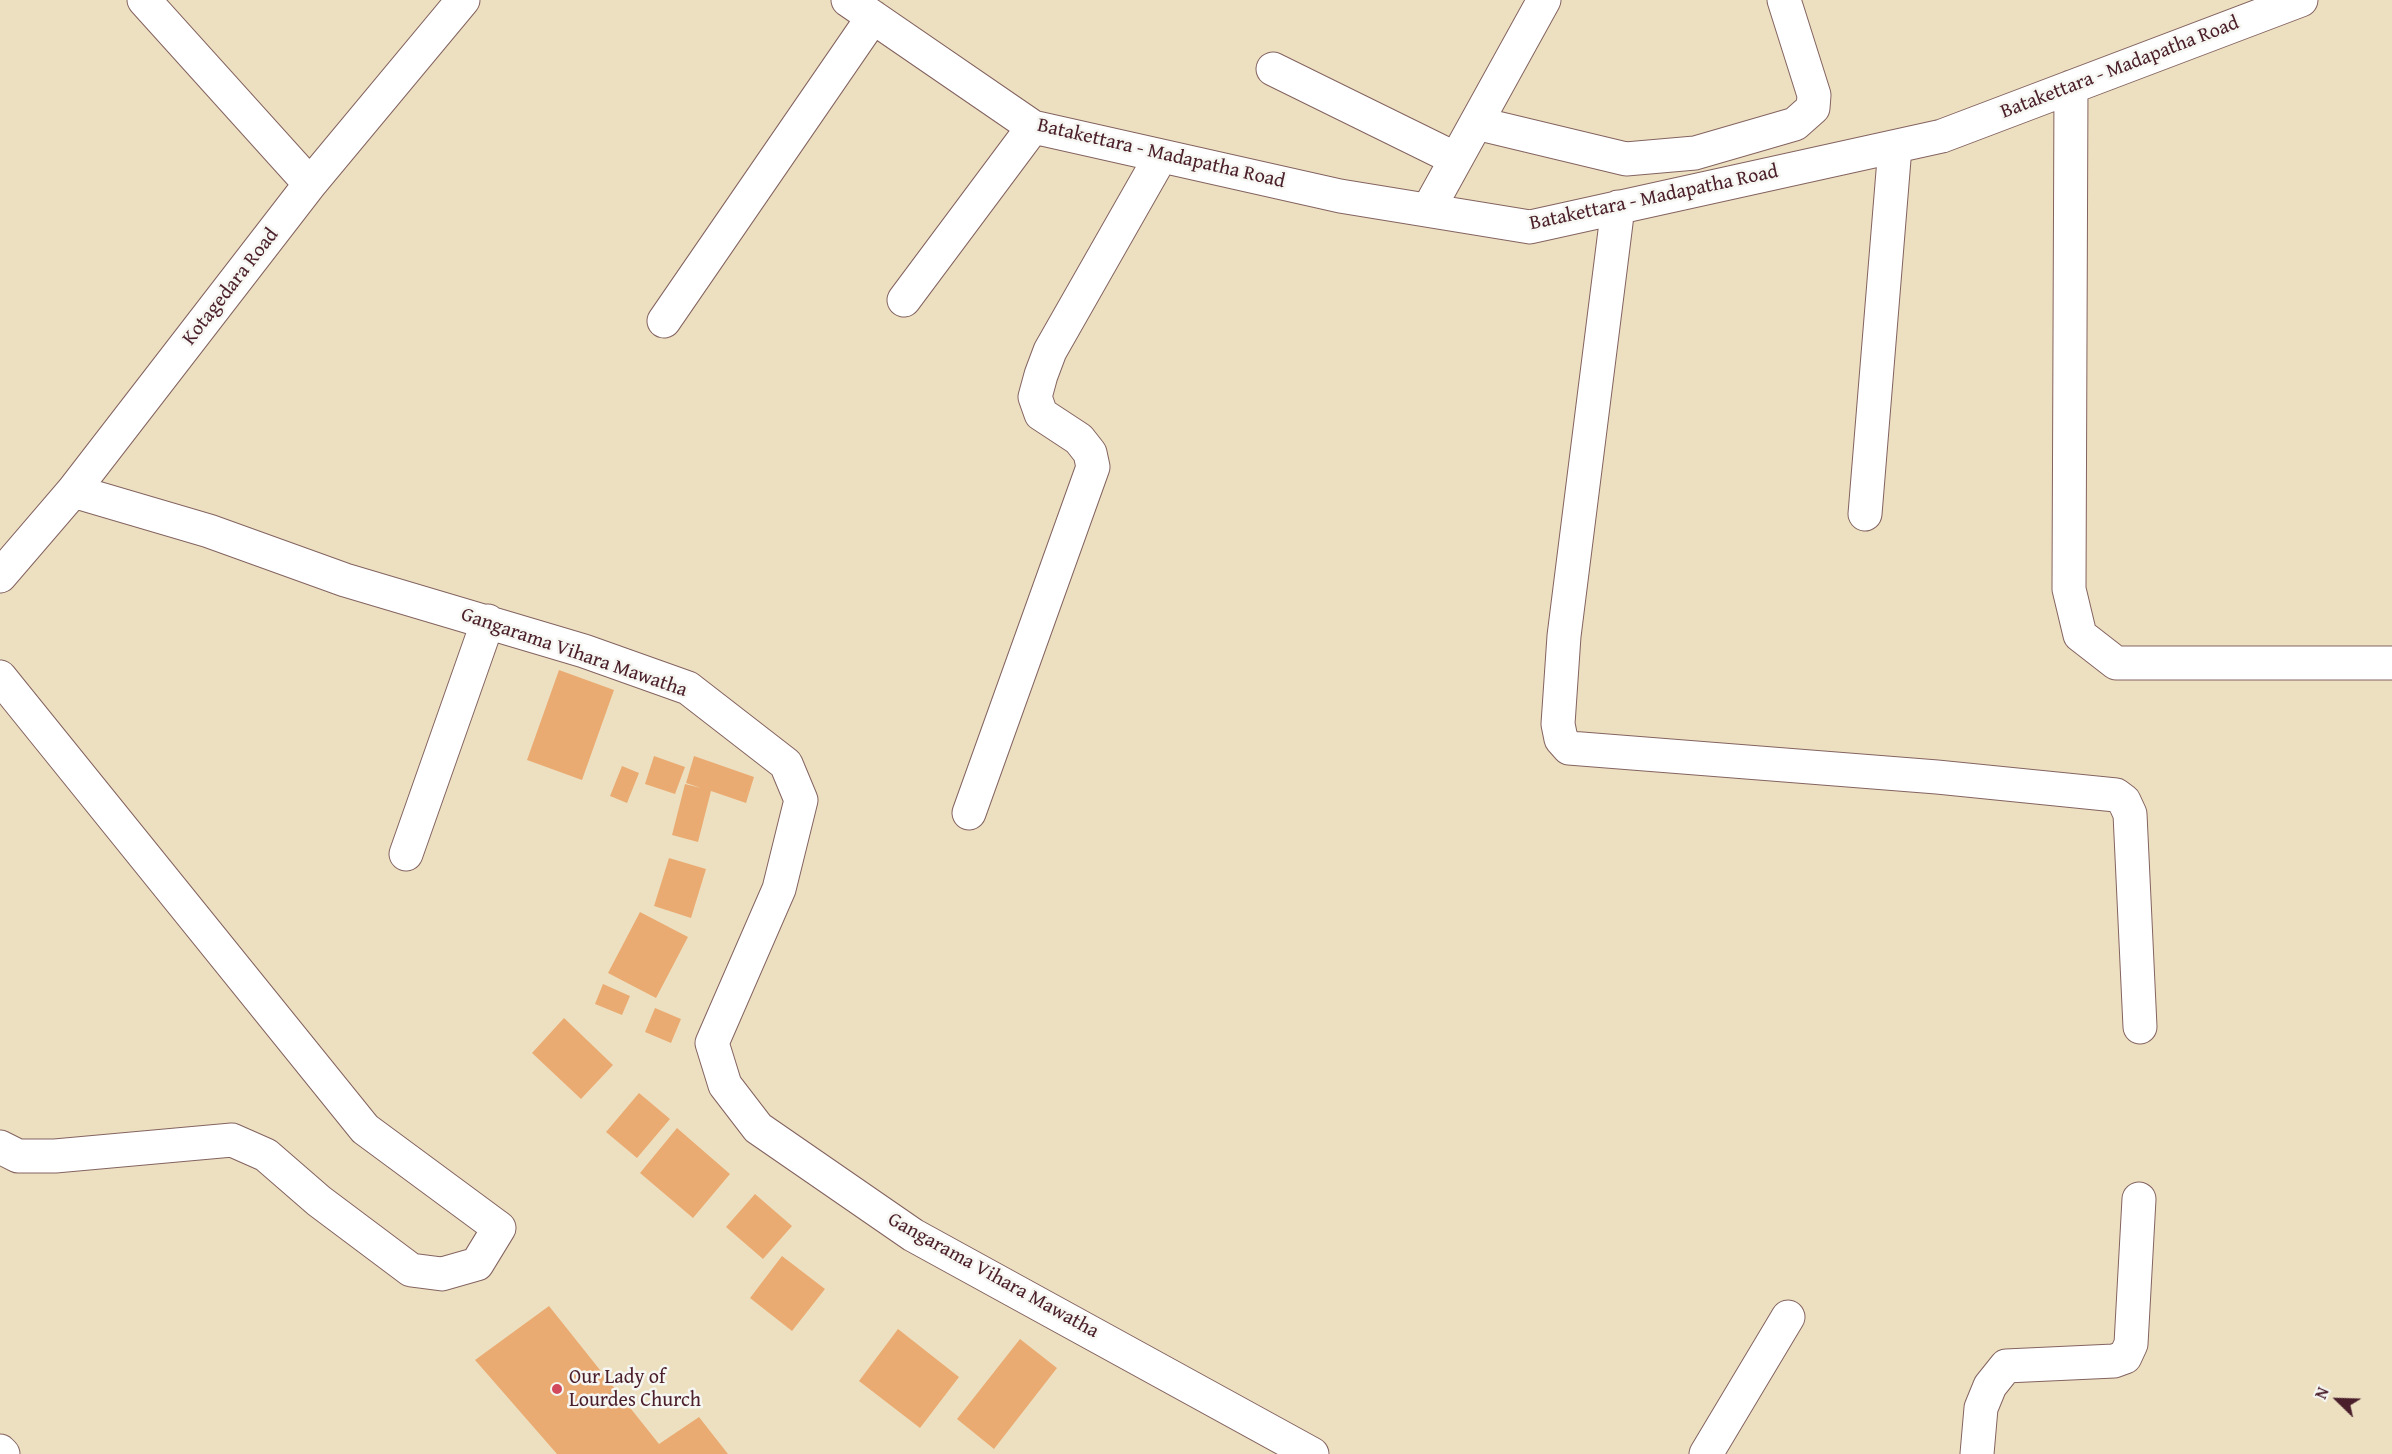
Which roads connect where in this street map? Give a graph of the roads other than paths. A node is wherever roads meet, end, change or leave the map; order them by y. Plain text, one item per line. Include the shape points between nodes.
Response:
1 (144, 0) edge
2 (463, 0) edge
3 (1544, 0) edge
4 (1784, 0) edge
5 (2301, 0) edge
6 (860, 9) edge
7 (1273, 69) dead end
8 (2071, 87) junction
9 (1476, 123) junction
10 (1034, 127) junction
11 (1895, 147) junction
12 (1161, 156) junction
13 (1456, 159) junction
14 (310, 184) junction
15 (1618, 207) junction
16 (1428, 210) junction
17 (904, 300) dead end
18 (664, 321) dead end
19 (73, 491) junction
20 (1865, 513) dead end
21 (0, 576) edge
22 (488, 621) junction
23 (2392, 663) edge
24 (0, 677) edge
25 (969, 813) dead end
26 (406, 854) dead end
27 (2140, 1027) dead end
28 (0, 1148) edge
29 (2139, 1199) dead end
30 (1788, 1317) dead end
31 (1312, 1454) edge
32 (1706, 1454) edge
33 (1977, 1454) edge

1 - 14 street
2 - 14 street, Kotagedara Road
3 - 9 street
4 - 9 street via 1814,94 1813,108 1795,124 1695,153 1626,159
5 - 8 street, Batakettara - Madapatha Road
6 - 10 street, Batakettara - Madapatha Road
6 - 18 street
7 - 13 street
8 - 11 street, Batakettara - Madapatha Road via 1942,136
8 - 23 street via 2069,589 2080,635 2116,663
9 - 13 street
10 - 12 street, Batakettara - Madapatha Road
10 - 17 street
11 - 15 street, Batakettara - Madapatha Road
11 - 20 street
12 - 16 street, Batakettara - Madapatha Road via 1340,196
12 - 25 street via 1050,351 1041,375 1035,398 1041,414 1079,439 1090,453 1093,467
13 - 16 street
14 - 19 street, Kotagedara Road
15 - 16 street, Batakettara - Madapatha Road via 1530,227
15 - 27 street via 1564,636 1558,724 1561,739 1569,748 2115,795 2124,801 2130,814
19 - 21 street, Kotagedara Road
19 - 22 street, Gangarama Vihara Mawatha via 209,531 345,580
22 - 26 street
22 - 31 street, Gangarama Vihara Mawatha via 688,688 786,764 801,800 779,889 712,1043 725,1085 758,1128 913,1235
24 - 28 street via 365,1129 499,1228 477,1264 442,1274 411,1270 319,1201 266,1155 232,1140 55,1156 18,1156
29 - 33 street via 2131,1344 2125,1357 2114,1361 2006,1366 1990,1386 1981,1408
30 - 32 street

